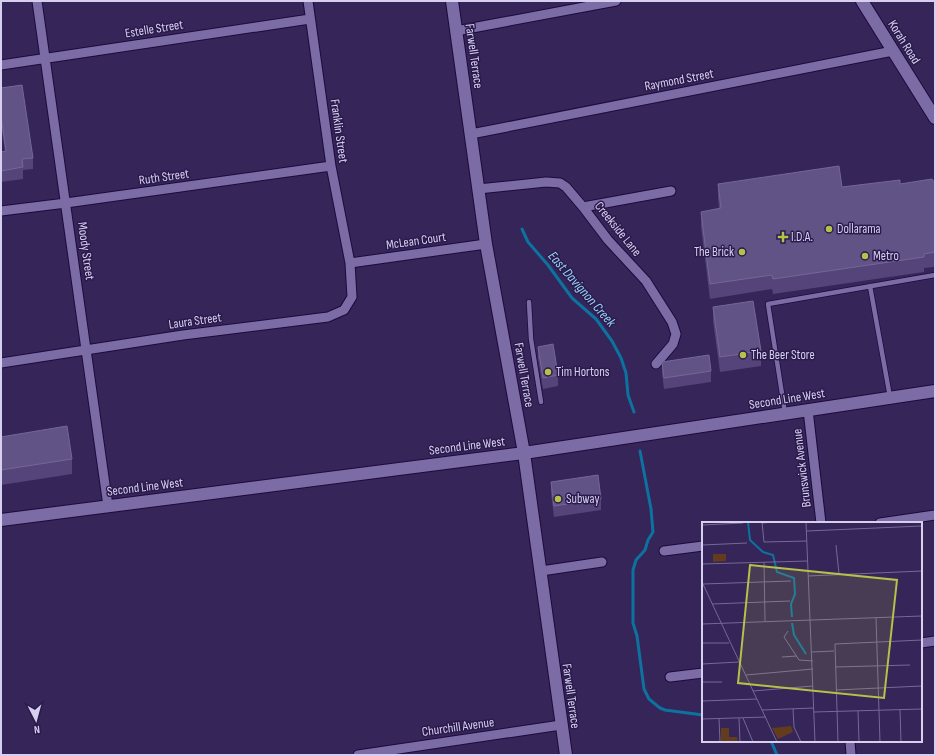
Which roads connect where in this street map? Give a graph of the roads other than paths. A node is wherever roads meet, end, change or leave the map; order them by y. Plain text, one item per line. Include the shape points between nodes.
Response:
1 (38, 1) edge
2 (308, 1) edge
3 (452, 1) edge
4 (616, 1) edge
5 (862, 1) edge
6 (310, 19) junction
7 (456, 31) junction
8 (893, 51) junction
9 (46, 59) junction
10 (1, 65) edge
11 (935, 118) edge
12 (471, 134) junction
13 (331, 166) junction
14 (478, 190) junction
15 (671, 191) dead end
16 (66, 204) junction
17 (583, 207) junction
18 (1, 211) edge
19 (486, 244) junction
20 (350, 263) junction
21 (935, 275) edge
22 (870, 286) junction
23 (529, 302) dead end
24 (87, 351) junction
25 (1, 363) edge
26 (656, 364) dead end
27 (935, 391) edge
28 (890, 397) junction
29 (541, 402) dead end
30 (808, 410) junction
31 (785, 413) junction
32 (524, 453) junction
33 (108, 506) junction
34 (935, 515) edge
35 (1, 520) edge
36 (821, 522) edge
37 (887, 522) edge
38 (702, 546) edge
39 (664, 551) dead end
40 (602, 562) dead end
41 (541, 572) junction
42 (935, 641) edge
43 (922, 643) edge
44 (702, 673) edge
45 (670, 677) dead end
46 (561, 725) junction
47 (850, 742) edge
48 (369, 754) edge
49 (358, 755) edge
50 (566, 755) edge
51 (851, 755) edge

1 - 9 street, Moody Street
2 - 6 street, Franklin Street
3 - 7 main road, Farwell Terrace
4 - 7 street
5 - 8 main road, Korah Road
6 - 9 street, Estelle Street
6 - 13 street, Franklin Street
7 - 12 main road, Farwell Terrace
8 - 11 main road, Korah Road
8 - 12 street, Raymond Street
9 - 10 street, Estelle Street
9 - 16 street, Moody Street
12 - 14 main road, Farwell Terrace
13 - 16 street, Ruth Street
13 - 20 street, Franklin Street
14 - 17 street, Creekside Lane via 524,183 560,184 566,187
14 - 19 main road, Farwell Terrace
15 - 17 street
16 - 18 street, Ruth Street
16 - 24 street, Moody Street
17 - 26 street, Creekside Lane via 608,240 646,281 672,322 676,334 672,344
19 - 20 street, McLean Court
19 - 32 main road, Farwell Terrace
20 - 24 street, Laura Street via 352,297 344,310 328,317 183,335
21 - 22 lane
22 - 28 lane
22 - 31 lane via 768,304
23 - 29 lane via 531,339
24 - 25 street, Laura Street
24 - 33 street, Moody Street
27 - 28 main road, Second Line West
28 - 30 main road, Second Line West
30 - 31 main road, Second Line West
30 - 36 street, Brunswick Avenue
31 - 32 main road, Second Line West
32 - 33 main road, Second Line West
32 - 41 main road, Farwell Terrace
33 - 35 main road, Second Line West
34 - 37 street
38 - 39 street
40 - 41 street
41 - 46 main road, Farwell Terrace
42 - 43 street
44 - 45 street
46 - 48 street, Churchill Avenue
46 - 50 main road, Farwell Terrace
47 - 51 street
48 - 49 street, Churchill Avenue

